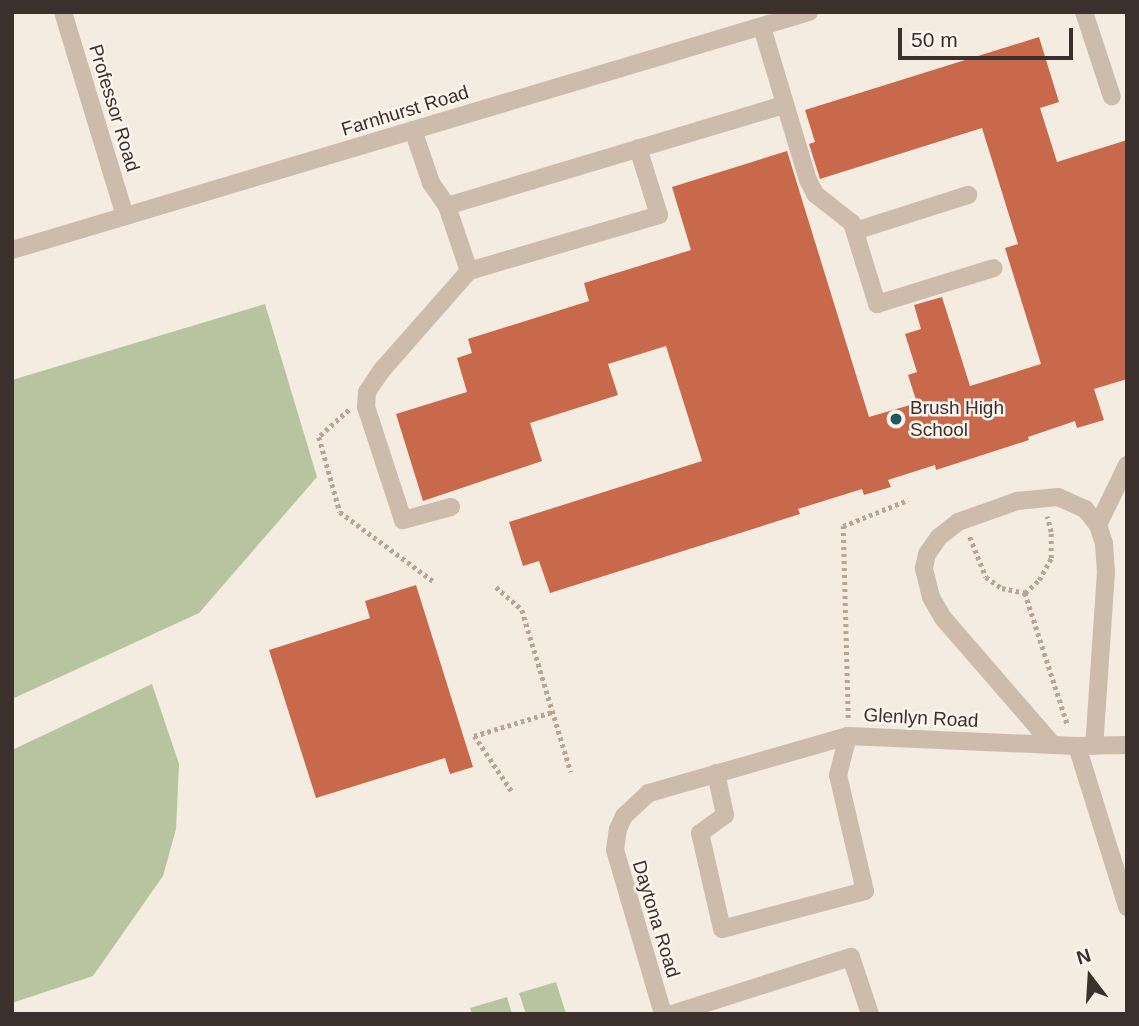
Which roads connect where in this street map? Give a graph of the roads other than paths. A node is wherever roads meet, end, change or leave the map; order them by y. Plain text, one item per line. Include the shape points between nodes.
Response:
1 (63, 12) edge
2 (809, 12) edge
3 (1084, 12) edge
4 (762, 27) junction
5 (1112, 97) dead end
6 (784, 105) junction
7 (413, 130) junction
8 (638, 148) junction
9 (968, 195) dead end
10 (447, 206) junction
11 (125, 216) junction
12 (855, 231) junction
13 (12, 250) edge
14 (994, 268) dead end
15 (469, 271) junction
16 (1127, 465) edge
17 (451, 507) dead end
18 (1098, 525) junction
19 (848, 736) junction
20 (1127, 745) edge
21 (1053, 746) junction
22 (1085, 746) junction
23 (716, 773) junction
24 (677, 784) joint
25 (1127, 907) edge
26 (663, 1014) edge
27 (672, 1014) edge
28 (870, 1014) edge

1 - 11 street, Professor Road
2 - 4 street, Farnhurst Road
3 - 5 street
4 - 6 street
4 - 7 street, Farnhurst Road
6 - 8 street
6 - 12 street via 815,194 852,223
7 - 10 street via 431,183
7 - 11 street, Farnhurst Road
8 - 10 street
8 - 15 street via 659,215
9 - 12 street
10 - 15 street
11 - 13 street, Farnhurst Road
12 - 14 street via 877,304
15 - 17 street via 367,393 366,407 403,520
16 - 18 street
18 - 21 street via 1085,509 1058,496 1017,501 958,522 939,537 923,568 943,618
18 - 22 street via 1106,572
19 - 21 street, Glenlyn Road
19 - 23 street, Glenlyn Road
19 - 23 street via 838,775 865,891 722,929 700,833 725,815
20 - 22 street, Glenlyn Road
21 - 22 street, Glenlyn Road
22 - 25 street
23 - 24 street, Glenlyn Road
24 - 26 street, Daytona Road via 635,803 618,829 615,850
27 - 28 street via 851,957

